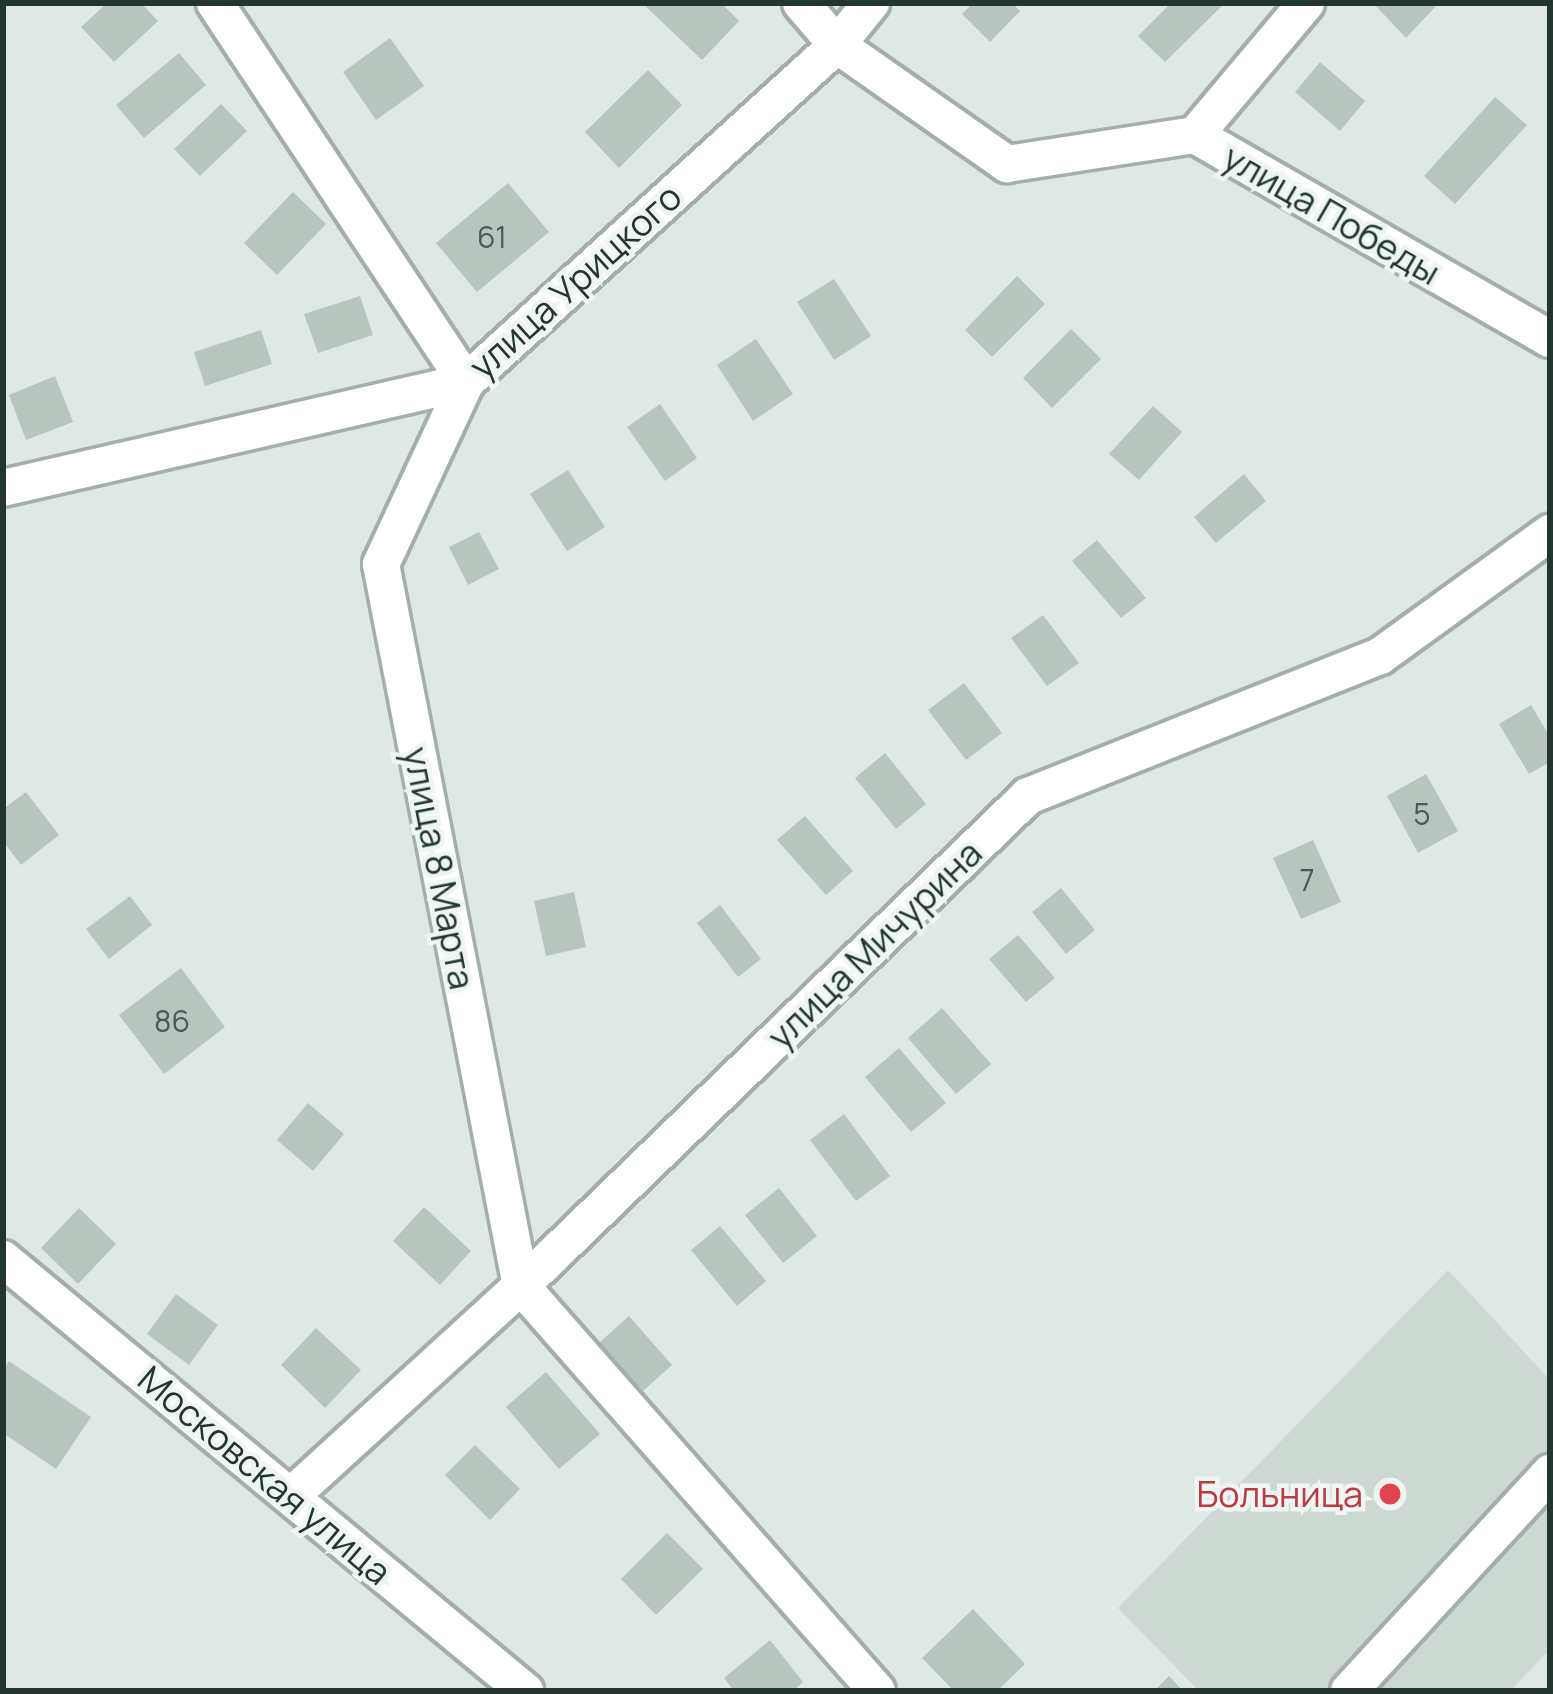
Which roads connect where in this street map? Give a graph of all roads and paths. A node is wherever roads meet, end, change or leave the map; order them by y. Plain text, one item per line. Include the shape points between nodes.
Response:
1 (215, 3) edge
2 (801, 3) edge
3 (871, 3) edge
4 (1306, 3) edge
5 (838, 45) junction
6 (1195, 135) junction
7 (1550, 339) edge
8 (466, 382) junction
9 (3, 488) edge
10 (1550, 533) edge
11 (3, 1259) edge
12 (521, 1286) junction
13 (1550, 1473) edge
14 (291, 1496) junction
15 (525, 1691) edge
16 (877, 1691) edge
17 (1349, 1691) edge

1 - 8 street
2 - 5 street, улица Победы
3 - 5 street, улица Урицкого
4 - 6 street
5 - 6 street, улица Победы via 1007,164
5 - 8 street, улица Урицкого
6 - 7 street, улица Победы
8 - 9 street, улица Урицкого
8 - 12 street, улица 8 Марта via 381,564
10 - 12 street, улица Мичурина via 1380,656 1028,796
11 - 14 street, Московская улица
12 - 14 street, улица Мичурина
12 - 16 street
13 - 17 street
14 - 15 street, Московская улица

